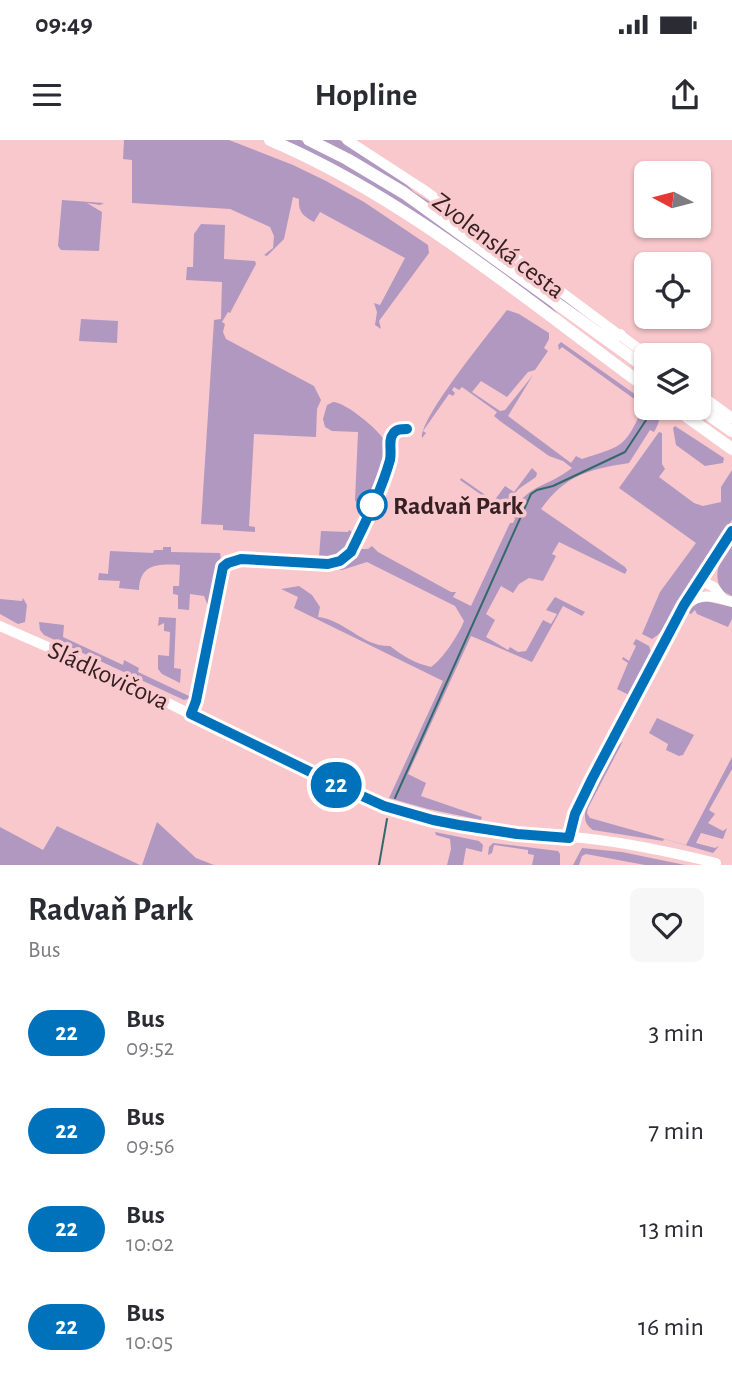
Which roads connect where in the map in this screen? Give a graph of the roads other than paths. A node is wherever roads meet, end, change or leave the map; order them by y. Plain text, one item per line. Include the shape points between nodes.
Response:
1 (270, 140) edge
2 (309, 140) edge
3 (347, 140) edge
4 (598, 334) junction
5 (620, 335) junction
6 (634, 345) edge
7 (634, 360) edge
8 (634, 378) edge
9 (711, 403) edge
10 (711, 416) edge
11 (732, 418) edge
12 (692, 420) edge
13 (732, 431) edge
14 (732, 449) edge
15 (727, 600) edge
16 (684, 605) junction
17 (0, 626) edge
18 (569, 838) junction
19 (716, 863) edge

1 - 8 highway via 345,175 396,206
2 - 4 highway via 404,193
3 - 5 main road, Zvolenská cesta via 427,192
4 - 5 highway
4 - 7 highway
5 - 6 main road, Zvolenská cesta
9 - 11 main road
10 - 13 highway
12 - 14 highway
15 - 16 main road via 699,596
15 - 16 main road via 699,580
16 - 18 main road via 592,779
17 - 18 main road, Sládkovičova via 348,790 408,813 486,830
18 - 19 main road, Sládkovičova via 648,847

